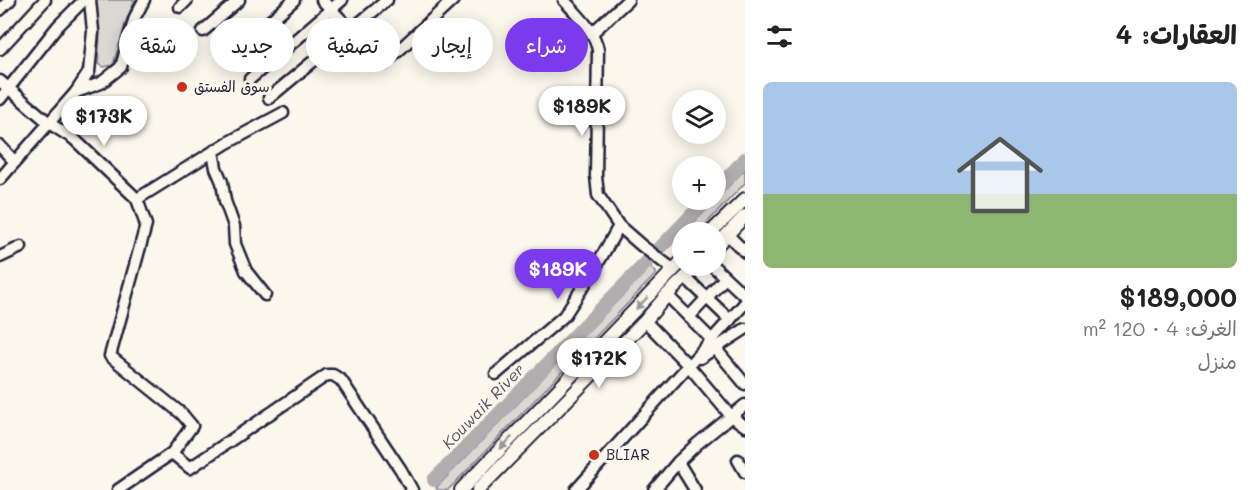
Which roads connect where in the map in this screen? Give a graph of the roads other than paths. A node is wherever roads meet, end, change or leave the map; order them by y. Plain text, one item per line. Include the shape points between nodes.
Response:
1 (10, 0) edge
2 (45, 0) edge
3 (84, 0) edge
4 (90, 0) edge
5 (144, 0) edge
6 (239, 0) edge
7 (294, 0) edge
8 (322, 0) edge
9 (342, 0) edge
10 (387, 0) edge
11 (453, 0) edge
12 (564, 0) edge
13 (628, 0) edge
14 (331, 9) junction
15 (0, 10) edge
16 (273, 18) edge
17 (340, 18) edge
18 (367, 18) edge
19 (203, 31) dead end
20 (592, 33) junction
21 (0, 49) edge
22 (400, 49) edge
23 (306, 68) edge
24 (250, 79) dead end
25 (4, 85) edge
26 (76, 92) junction
27 (269, 98) dead end
28 (0, 99) edge
29 (283, 113) dead end
30 (49, 123) junction
31 (0, 146) edge
32 (213, 152) junction
33 (15, 162) junction
34 (0, 179) edge
35 (137, 199) junction
36 (745, 199) edge
37 (745, 216) edge
38 (721, 222) edge
39 (619, 226) junction
40 (727, 234) joint
41 (21, 247) dead end
42 (745, 252) edge
43 (0, 257) edge
44 (672, 264) edge
45 (672, 267) edge
46 (686, 278) joint
47 (725, 278) joint
48 (265, 295) dead end
49 (667, 295) junction
50 (745, 296) edge
51 (706, 297) junction
52 (745, 303) edge
53 (689, 317) junction
54 (730, 320) junction
55 (645, 321) junction
56 (741, 332) edge
57 (713, 344) junction
58 (745, 345) edge
59 (688, 365) junction
60 (745, 365) edge
61 (736, 373) junction
62 (496, 374) dead end
63 (745, 384) edge
64 (745, 405) edge
65 (731, 416) junction
66 (745, 426) edge
67 (172, 453) junction
68 (738, 460) dead end
69 (678, 462) junction
70 (745, 472) edge
71 (118, 490) edge
72 (412, 490) edge
73 (461, 490) edge
74 (478, 490) edge
75 (576, 490) edge
76 (654, 490) edge
77 (695, 490) edge

1 - 15 street
2 - 21 street
3 - 25 street
4 - 26 street via 93,31 89,72
5 - 26 street via 121,67 101,83
6 - 19 street
7 - 16 street
8 - 14 street
9 - 14 street
10 - 18 street
11 - 22 street
12 - 20 street
13 - 20 street
14 - 17 street
14 - 24 street
20 - 39 street via 598,50 597,195
23 - 27 street
25 - 28 street
25 - 30 street
26 - 30 street
29 - 32 street
30 - 33 street
30 - 35 street via 75,139
31 - 33 street
32 - 35 street
32 - 48 street via 234,226 235,244 246,271
33 - 34 street
35 - 67 street via 146,225 110,356 192,426
36 - 38 main road
37 - 40 main road
39 - 44 street
39 - 62 street via 564,316
40 - 42 street
41 - 43 street
45 -> 73 main road
46 - 49 main road
46 - 51 street
47 - 50 street
47 - 51 street
49 - 53 street
49 - 55 main road
51 - 53 street
51 - 54 street
52 - 54 street
53 - 57 street
54 - 57 street
55 - 59 street
55 - 74 main road
56 - 57 street
56 - 58 street
57 - 59 street
57 - 61 street
59 - 65 street
59 - 75 street
60 - 61 street
61 - 63 street
64 - 65 street
65 - 66 street
65 - 69 street
67 - 71 street
67 - 72 street via 190,468 327,375 333,375 341,380
68 - 70 street
69 - 76 street
69 - 77 street

